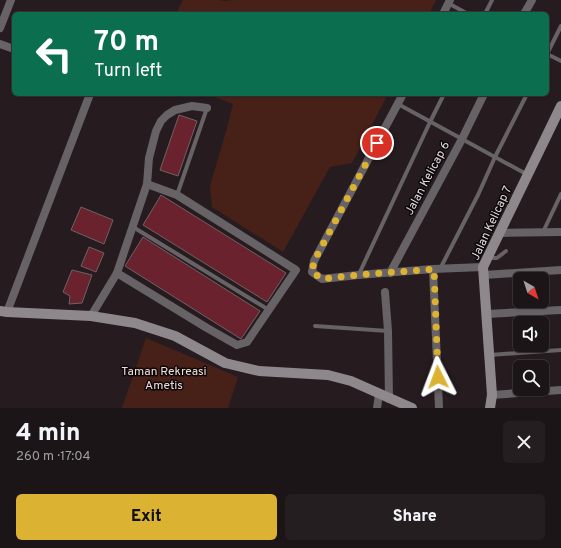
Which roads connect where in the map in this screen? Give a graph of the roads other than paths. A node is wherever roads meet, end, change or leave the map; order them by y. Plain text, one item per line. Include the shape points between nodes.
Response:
1 (11, 0) edge
2 (492, 0) edge
3 (532, 0) edge
4 (449, 2) edge
5 (444, 12) edge
6 (465, 12) edge
7 (486, 12) edge
8 (525, 12) edge
9 (561, 26) edge
10 (0, 28) edge
11 (0, 44) edge
12 (12, 48) edge
13 (549, 50) edge
14 (549, 55) edge
15 (561, 61) edge
16 (89, 96) edge
17 (402, 96) edge
18 (443, 96) edge
19 (483, 96) edge
20 (526, 96) edge
21 (398, 104) junction
22 (561, 106) edge
23 (207, 108) joint
24 (430, 122) junction
25 (462, 139) junction
26 (495, 157) junction
27 (528, 175) junction
28 (147, 184) junction
29 (561, 194) edge
30 (177, 195) junction
31 (133, 227) junction
32 (543, 232) junction
33 (561, 232) edge
34 (500, 233) junction
35 (506, 251) dead end
36 (489, 255) junction
37 (437, 269) junction
38 (561, 270) edge
39 (483, 271) junction
40 (117, 273) junction
41 (390, 273) junction
42 (358, 275) junction
43 (385, 292) dead end
44 (269, 310) junction
45 (561, 310) edge
46 (4, 312) edge
47 (487, 314) junction
48 (91, 316) junction
49 (315, 326) dead end
50 (388, 331) junction
51 (561, 350) edge
52 (489, 355) junction
53 (561, 390) edge
54 (379, 394) junction
55 (492, 396) junction
56 (389, 399) junction
57 (377, 408) edge
58 (412, 408) edge
59 (439, 408) edge
60 (490, 408) edge

1 - 10 street
2 - 7 lane
3 - 8 street
4 - 5 street
4 - 6 lane
9 - 13 lane
11 - 12 street
14 - 15 lane
16 - 46 street
17 - 21 street
18 - 24 lane
19 - 25 street, Jalan Kelicap 6
20 - 26 lane
21 - 24 lane
21 - 42 street via 314,261 312,272 322,279
22 - 27 street, Jalan Kelicap 7
23 - 28 street via 192,106 176,110 161,121 149,158
23 - 30 lane
24 - 25 lane
24 - 42 lane
25 - 26 lane
25 - 41 street, Jalan Kelicap 6
26 - 27 lane
26 - 37 lane via 478,195
27 - 34 street, Jalan Kelicap 7
28 - 30 street
28 - 31 street
29 - 32 lane
30 - 44 street via 296,270
31 - 40 street
31 - 44 lane
32 - 33 street
32 - 34 street
34 - 36 street, Jalan Kelicap 7
35 - 36 lane via 497,258
36 - 39 street, Jalan Kelicap 7
37 - 39 street
37 - 41 street
37 - 59 street
38 - 39 street
39 - 47 street, Jalan Kelicap 7
40 - 44 street via 238,345 247,342
40 - 48 street
41 - 42 street
43 - 50 street
45 - 47 street
46 - 48 street
47 - 52 street, Jalan Kelicap 7
48 - 54 street via 135,323 175,336 225,363 259,371 328,375 351,381
49 - 50 lane
50 - 56 street
51 - 52 lane
52 - 55 street, Jalan Kelicap 7
53 - 55 street
54 - 56 street
54 - 57 street
55 - 60 street, Jalan Kelicap 7
56 - 58 street

